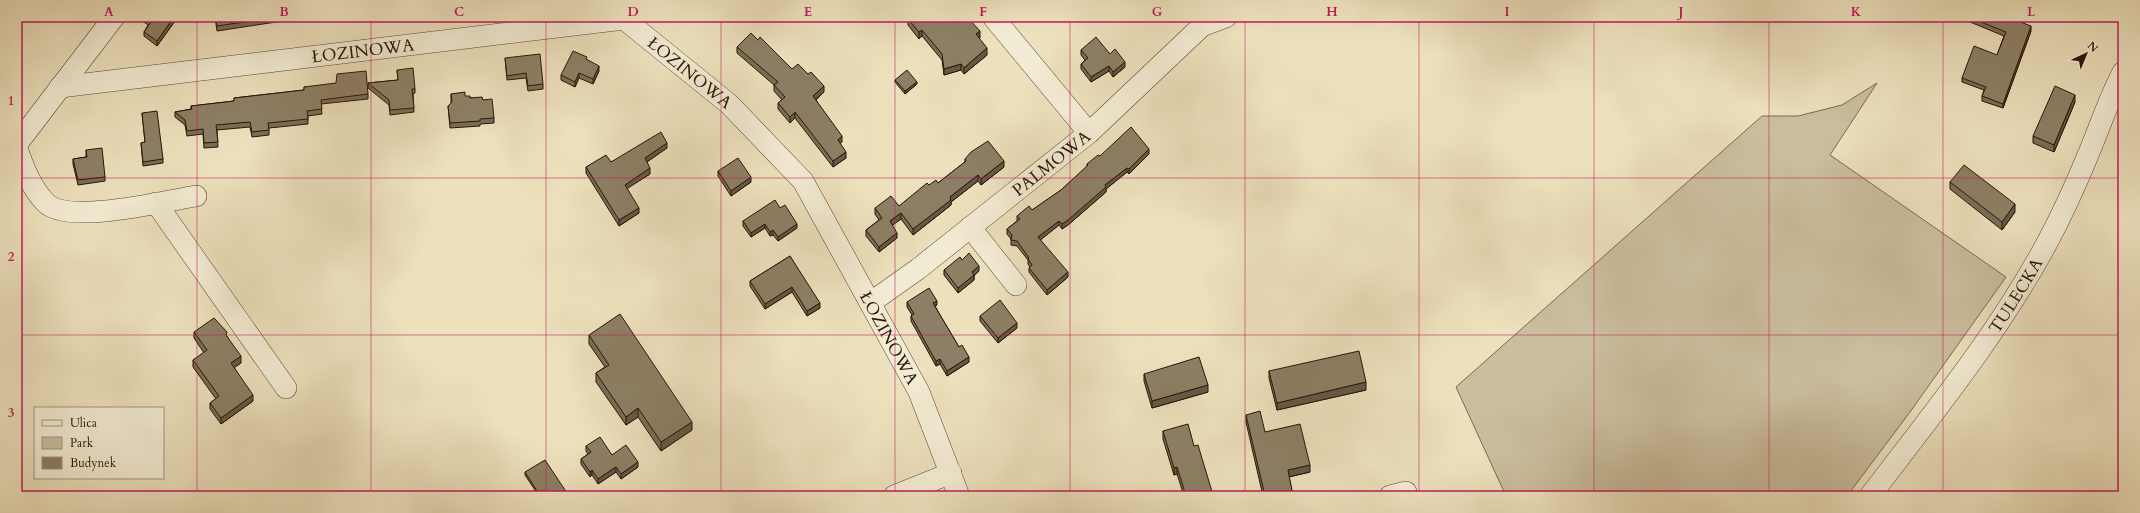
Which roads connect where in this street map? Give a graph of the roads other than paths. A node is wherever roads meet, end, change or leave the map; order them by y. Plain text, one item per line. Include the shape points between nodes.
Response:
1 (114, 17) edge
2 (993, 17) edge
3 (1226, 17) edge
4 (623, 18) edge
5 (2123, 72) edge
6 (60, 87) junction
7 (1089, 133) junction
8 (17, 144) edge
9 (17, 149) edge
10 (196, 196) dead end
11 (156, 203) junction
12 (970, 227) junction
13 (1016, 285) dead end
14 (870, 303) junction
15 (286, 388) dead end
16 (951, 473) junction
17 (894, 496) edge
18 (959, 496) edge
19 (1870, 496) edge

1 - 6 street
2 - 7 street, PALMOWA
3 - 7 street via 1202,26
4 - 6 street, ŁOZINOWA
4 - 14 street, ŁOZINOWA via 729,104 803,181
5 - 19 street, TULECKA via 2064,209 2031,272 1986,344
6 - 8 street
7 - 12 street, PALMOWA
9 - 11 street via 29,180 46,204 70,213 99,212
10 - 11 street
11 - 15 street
12 - 13 street
12 - 14 street, PALMOWA
14 - 16 street, ŁOZINOWA via 919,392
16 - 17 street
16 - 18 street, ŁOZINOWA

